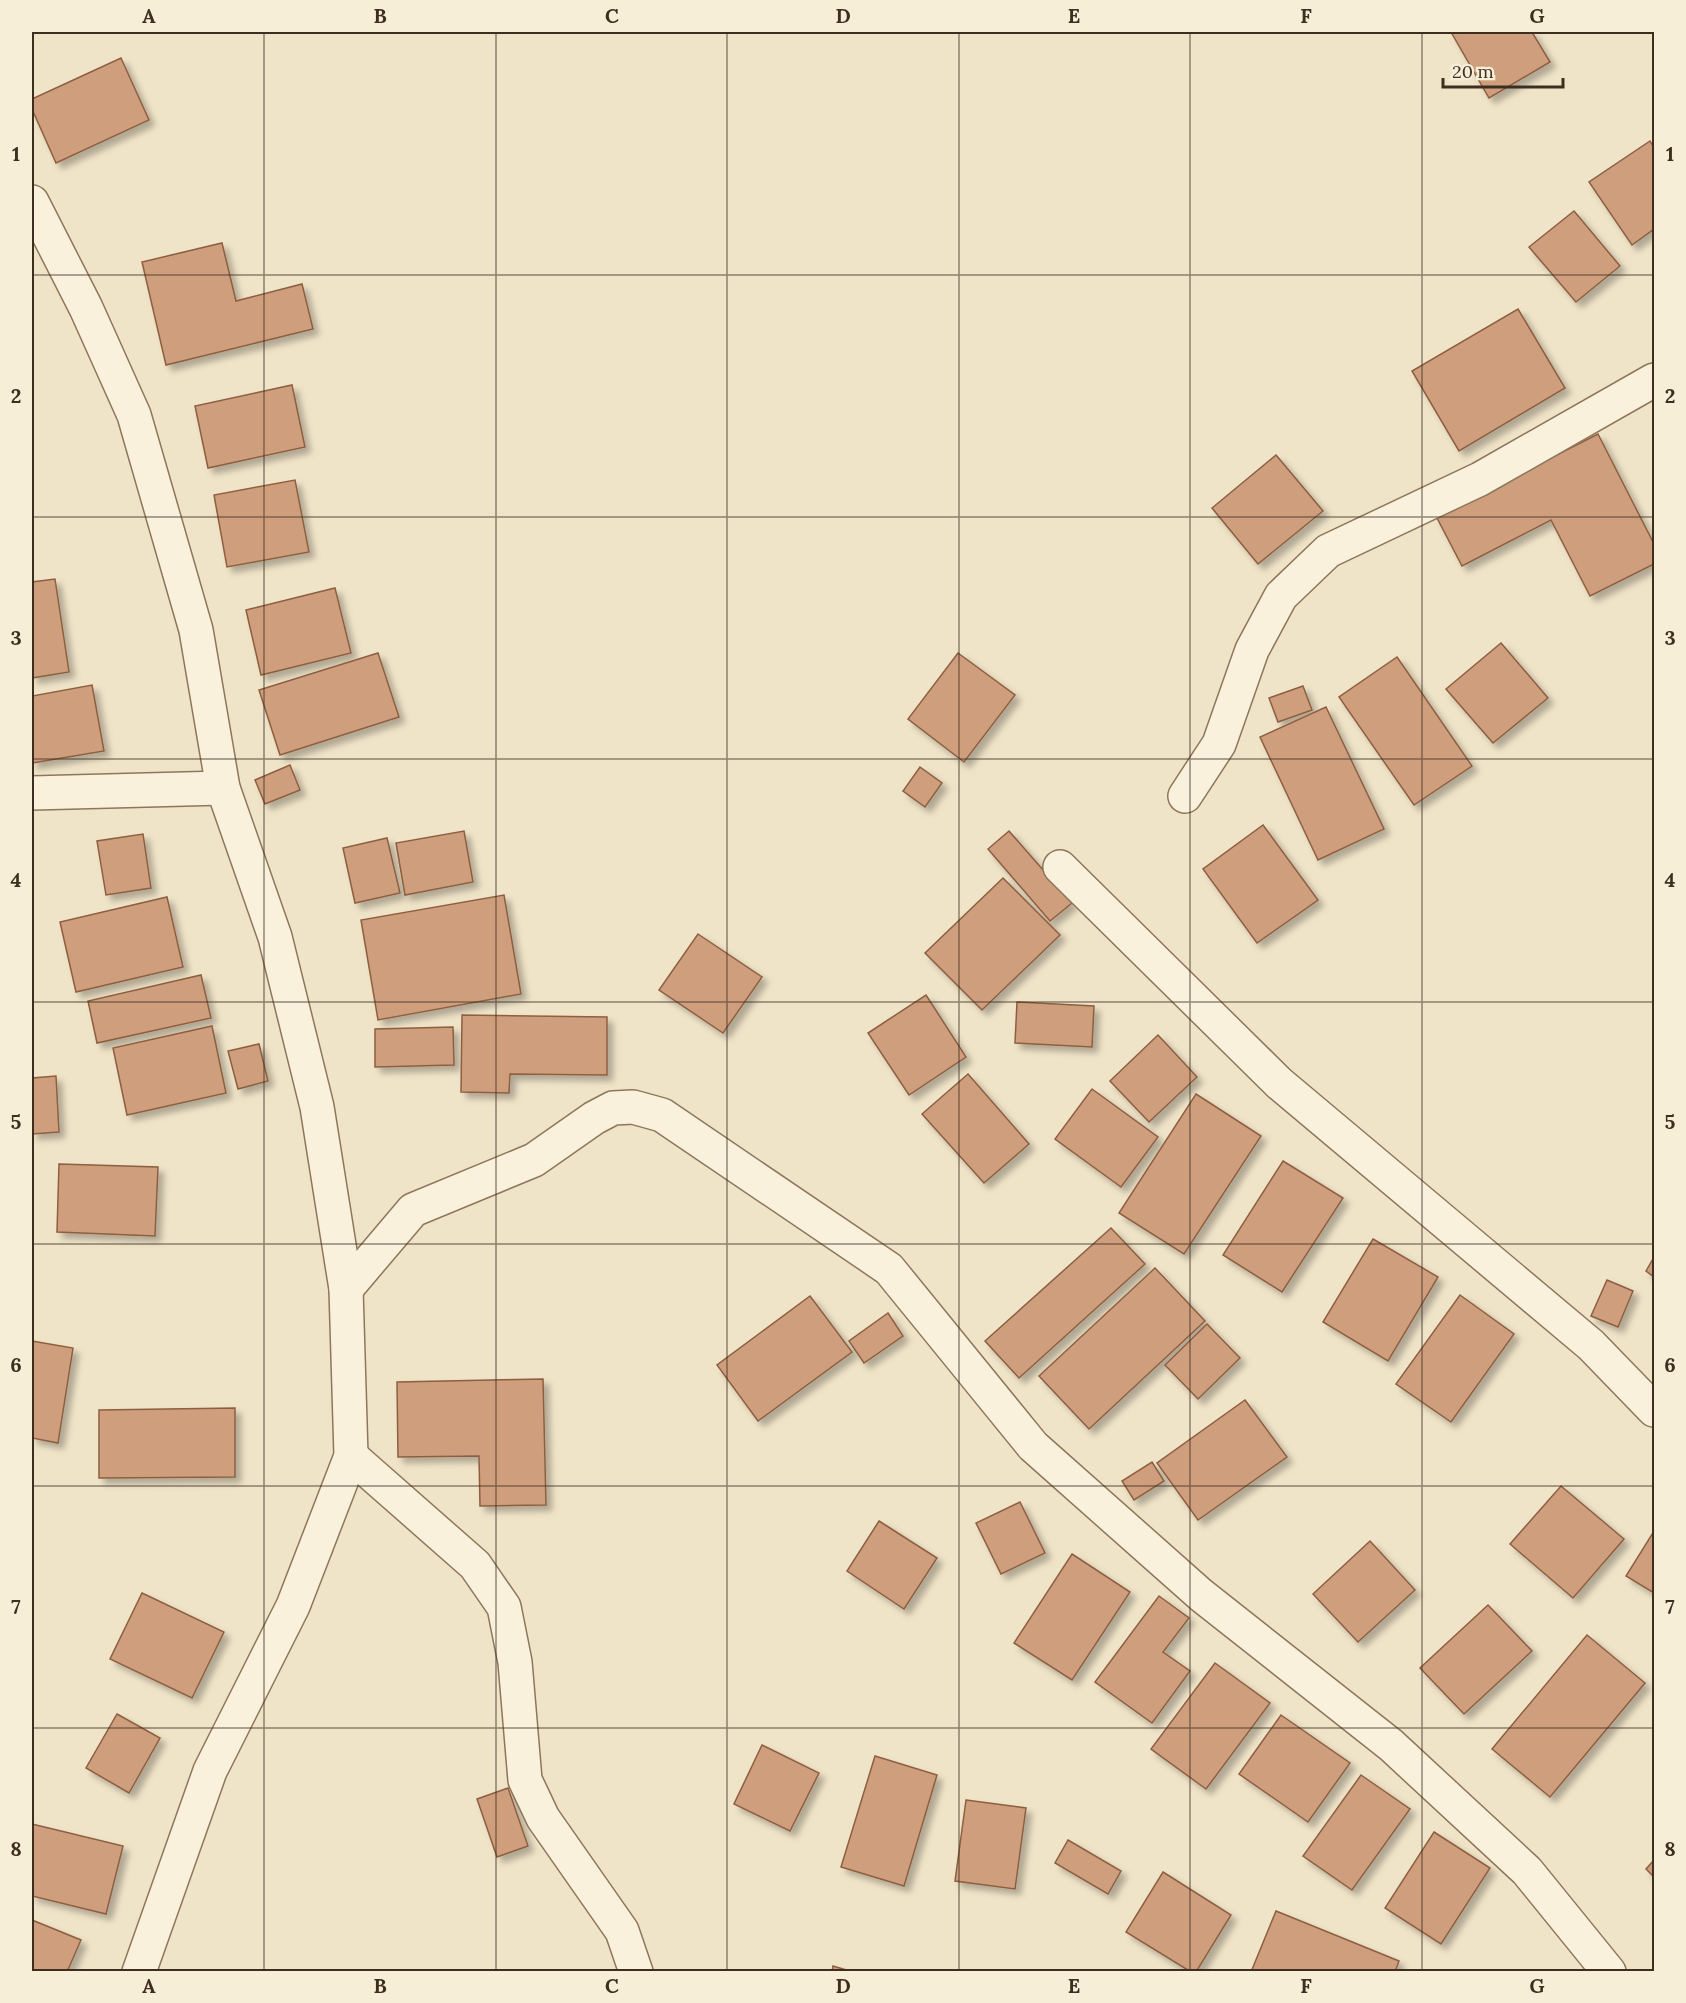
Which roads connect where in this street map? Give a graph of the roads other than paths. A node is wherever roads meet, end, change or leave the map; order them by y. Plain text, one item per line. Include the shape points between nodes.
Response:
1 (32, 202) edge
2 (1654, 380) edge
3 (223, 788) junction
4 (32, 793) edge
5 (1185, 796) dead end
6 (1060, 867) dead end
7 (346, 1289) junction
8 (1654, 1410) edge
9 (351, 1456) junction
10 (139, 1971) edge
11 (636, 1971) edge
12 (1609, 1971) edge

1 - 3 street via 134,415 196,630
2 - 5 street via 1480,479 1328,551 1281,596 1252,650 1220,744
3 - 4 street
3 - 7 street via 278,948 317,1107
6 - 8 street via 1279,1083 1591,1345
7 - 9 street
7 - 12 street via 413,1210 534,1160 613,1108 633,1107 662,1115 889,1269 1033,1446 1201,1594 1391,1745 1527,1871
9 - 10 street via 293,1606 210,1771
9 - 11 street via 475,1565 504,1607 515,1662 525,1780 543,1818 622,1931

